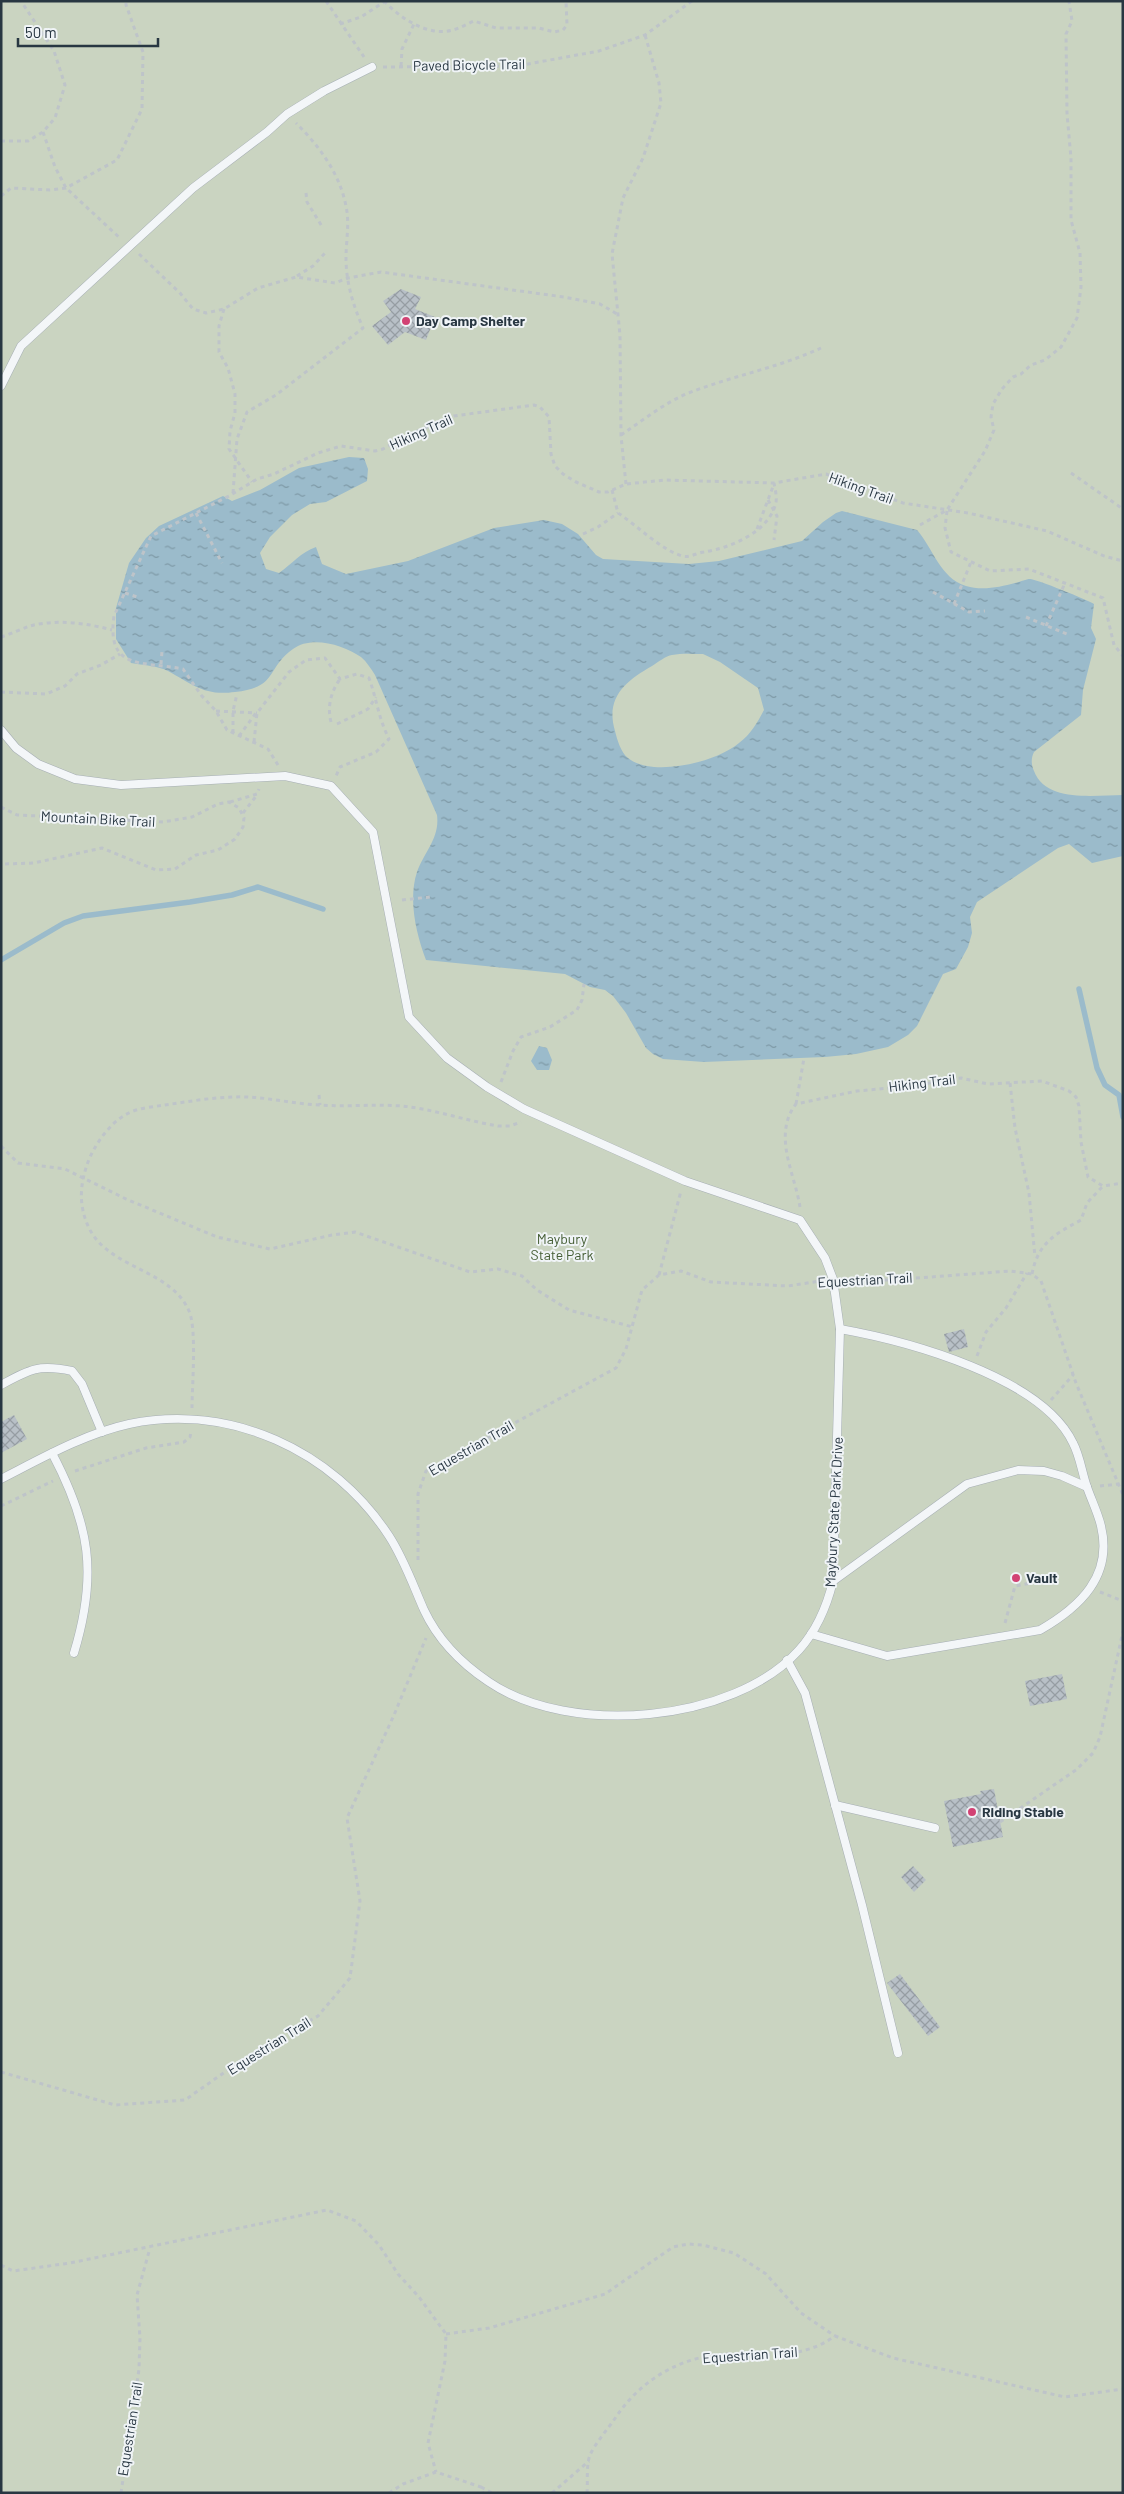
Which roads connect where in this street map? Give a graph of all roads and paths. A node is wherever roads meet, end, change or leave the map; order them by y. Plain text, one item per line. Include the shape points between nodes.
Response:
1 (21, 1) edge
2 (126, 1) edge
3 (326, 1) edge
4 (384, 1) edge
5 (566, 1) edge
6 (692, 1) edge
7 (1069, 1) edge
8 (340, 24) junction
9 (414, 24) junction
10 (645, 35) junction
11 (401, 66) junction
12 (372, 67) junction
13 (287, 114) junction
14 (43, 132) junction
15 (1, 141) edge
16 (66, 188) junction
17 (306, 193) dead end
18 (1, 196) edge
19 (323, 228) dead end
20 (128, 246) junction
21 (325, 252) dead end
22 (296, 277) junction
23 (348, 278) junction
24 (224, 309) junction
25 (617, 314) junction
26 (821, 348) dead end
27 (1, 386) edge
28 (621, 436) junction
29 (236, 461) junction
30 (1071, 473) dead end
31 (252, 482) junction
32 (774, 483) junction
33 (626, 484) junction
34 (612, 490) junction
35 (231, 495) junction
36 (768, 499) junction
37 (774, 508) junction
38 (1123, 509) edge
39 (947, 510) junction
40 (196, 513) junction
41 (618, 514) junction
42 (920, 525) dead end
43 (757, 529) junction
44 (583, 534) dead end
45 (774, 540) dead end
46 (1123, 561) edge
47 (971, 562) junction
48 (222, 564) dead end
49 (1065, 583) junction
50 (125, 592) junction
51 (933, 592) dead end
52 (136, 597) dead end
53 (954, 604) junction
54 (985, 611) dead end
55 (1026, 617) dead end
56 (1046, 626) junction
57 (112, 630) junction
58 (1068, 635) dead end
59 (1, 637) edge
60 (162, 651) dead end
61 (120, 654) junction
62 (1123, 656) edge
63 (161, 664) junction
64 (340, 679) junction
65 (1, 692) edge
66 (237, 694) dead end
67 (376, 697) junction
68 (216, 711) junction
69 (233, 711) junction
70 (256, 713) junction
71 (331, 722) dead end
72 (337, 724) dead end
73 (1, 730) edge
74 (233, 733) junction
75 (239, 736) junction
76 (254, 742) junction
77 (285, 776) junction
78 (265, 777) junction
79 (331, 786) junction
80 (257, 794) junction
81 (229, 802) junction
82 (1, 807) edge
83 (243, 813) junction
84 (1, 864) edge
85 (430, 897) dead end
86 (402, 900) dead end
87 (584, 984) dead end
88 (804, 1058) dead end
89 (1010, 1083) junction
90 (496, 1091) junction
91 (320, 1095) dead end
92 (796, 1104) junction
93 (320, 1105) junction
94 (528, 1111) junction
95 (1, 1146) edge
96 (82, 1178) junction
97 (685, 1181) junction
98 (1122, 1183) edge
99 (1103, 1186) junction
100 (800, 1220) junction
101 (1035, 1257) junction
102 (1033, 1267) junction
103 (1028, 1273) junction
104 (659, 1275) junction
105 (833, 1279) junction
106 (633, 1327) junction
107 (840, 1329) junction
108 (973, 1368) junction
109 (1074, 1374) junction
110 (1, 1385) edge
111 (1043, 1406) junction
112 (191, 1420) junction
113 (102, 1432) junction
114 (52, 1453) junction
115 (64, 1475) junction
116 (1, 1479) edge
117 (1120, 1484) junction
118 (1087, 1487) junction
119 (1123, 1495) edge
120 (1, 1506) edge
121 (418, 1568) dead end
122 (834, 1581) junction
123 (1031, 1583) dead end
124 (1091, 1588) junction
125 (1123, 1601) edge
126 (432, 1623) junction
127 (1123, 1631) edge
128 (810, 1634) junction
129 (1003, 1636) junction
130 (74, 1653) dead end
131 (788, 1660) junction
132 (835, 1805) junction
133 (1000, 1822) dead end
134 (935, 1828) dead end
135 (898, 2053) dead end
136 (1, 2072) edge
137 (150, 2248) junction
138 (1, 2265) edge
139 (446, 2334) junction
140 (835, 2336) junction
141 (1123, 2389) edge
142 (589, 2461) junction
143 (436, 2472) junction
144 (480, 2487) junction
145 (122, 2493) edge
146 (389, 2493) edge
147 (483, 2493) edge
148 (492, 2493) edge
149 (552, 2493) edge
150 (587, 2493) edge

1 - 14 path via 54,51 65,85 56,118
2 - 16 path via 143,52 142,108 117,160
3 - 8 path
4 - 8 path via 361,17
4 - 9 path via 402,18
5 - 9 path via 567,25 558,32 540,28 496,28 474,20 452,31
6 - 10 path, Paved Bicycle Trail
7 - 39 path via 1072,21 1066,34 1067,114 1071,220 1080,254 1081,287 1077,318 1061,347 1045,360 1013,377 997,397 991,417 994,430 985,451
8 - 12 path
9 - 11 path via 402,49
10 - 11 path, Paved Bicycle Trail via 599,51 517,66
10 - 25 path via 659,83 661,103 643,158 623,198 612,254
11 - 12 path, Paved Bicycle Trail
12 - 13 lane
13 - 20 lane via 193,188
13 - 23 path via 318,145 336,176 347,212
14 - 15 path via 28,141
14 - 16 path
16 - 18 path via 11,188
16 - 20 path
17 - 19 path via 307,202
20 - 24 path via 146,258 193,309 206,313
20 - 27 lane via 21,346
21 - 22 path via 313,266
22 - 23 path via 334,282
22 - 24 path via 258,288
23 - 25 path via 381,272 600,304
23 - 29 path via 352,302 363,328 276,395 247,412 238,439
24 - 29 path via 219,326 219,352 228,368 235,394 229,449
25 - 28 path
26 - 28 path via 684,395
28 - 33 path
29 - 31 path
29 - 35 path
30 - 38 path
31 - 34 path, Hiking Trail via 341,446 375,451 454,416 534,405 549,417 551,454 555,466 569,478 600,492
31 - 35 path, Hiking Trail
32 - 33 path, Hiking Trail via 665,480
32 - 36 path
32 - 37 path
32 - 39 path, Hiking Trail via 826,474 903,503
33 - 34 path, Hiking Trail
34 - 41 path
35 - 40 path, Hiking Trail
36 - 37 path
36 - 43 path
37 - 43 path via 765,524
37 - 45 path via 777,516
39 - 42 path
39 - 46 path, Hiking Trail via 1047,531
39 - 47 path via 945,528 951,552
40 - 48 path
40 - 50 path, Hiking Trail via 151,536
41 - 43 path via 642,529 654,542 688,557 717,550
41 - 44 path
47 - 49 path via 990,570 1029,569
47 - 53 path
49 - 56 path
49 - 62 path via 1103,598 1114,646
50 - 52 path
50 - 57 path, Hiking Trail via 114,616
51 - 53 path
53 - 54 path via 969,612
55 - 56 path
56 - 58 path
57 - 59 path via 93,625 32,625
57 - 61 path via 115,649
60 - 63 path
61 - 63 path via 125,659
61 - 65 path via 77,674 65,686 46,694
63 - 68 path via 183,669
64 - 67 path via 357,674 369,678
64 - 70 path via 325,658 306,660 289,672
64 - 71 path via 330,699 328,712
66 - 69 path
67 - 72 path via 368,709
67 - 79 path via 379,719 389,739 376,752 340,767
68 - 69 path
68 - 74 path via 227,730
69 - 70 path
69 - 74 path
70 - 75 path
70 - 76 path
73 - 78 lane via 16,748 38,764 75,779 121,785
74 - 75 path
75 - 76 path
76 - 77 path via 268,749
77 - 78 lane
77 - 79 lane
78 - 80 path
79 - 90 lane via 373,832 408,1017 448,1058
80 - 81 path, Mountain Bike Trail
80 - 83 path
81 - 82 path, Mountain Bike Trail via 192,817 163,822 17,815
81 - 83 path
83 - 84 path, Mountain Bike Trail via 243,827 235,838 218,850 196,855 175,869 156,870 102,848 34,863
85 - 86 path
87 - 90 path via 577,1010 550,1027 521,1037
88 - 92 path
89 - 92 path, Hiking Trail via 946,1079 922,1085 857,1091
89 - 99 path, Hiking Trail via 1042,1082 1069,1091 1076,1097 1085,1168 1088,1177
89 - 101 path via 1015,1128 1029,1193
90 - 94 lane
91 - 93 path
92 - 100 path via 790,1112 785,1131 787,1162 800,1205
93 - 94 path via 403,1106 498,1126 519,1124
93 - 96 path via 224,1097 142,1109 124,1115 104,1135 91,1154
94 - 97 lane
95 - 96 path via 18,1163 64,1169
96 - 106 path via 126,1199 235,1241 270,1249 355,1232 470,1272 498,1269 522,1276 568,1310
96 - 112 path via 82,1205 89,1228 102,1245 126,1264 169,1286 190,1312
97 - 100 lane
97 - 104 path
98 - 99 path
99 - 101 path via 1087,1203 1081,1220 1054,1235
100 - 105 lane, Maybury State Park Drive via 825,1258
101 - 102 path
102 - 103 path
102 - 103 path
103 - 105 path, Equestrian Trail via 1010,1271 890,1280
103 - 108 path via 986,1332
103 - 109 path via 1041,1281
104 - 105 path, Equestrian Trail via 681,1272 711,1282 788,1286
104 - 106 path, Equestrian Trail via 642,1290
105 - 107 lane, Maybury State Park Drive
106 - 121 path, Equestrian Trail via 616,1368 426,1471 418,1494
107 - 108 lane via 884,1337
107 - 122 lane, Maybury State Park Drive
108 - 111 lane via 1017,1388
109 - 111 path
109 - 117 path
110 - 113 lane via 24,1372 47,1366 72,1371 82,1384
111 - 118 lane via 1073,1442
112 - 113 lane, Maybury State Park Drive via 151,1421
112 - 115 path via 190,1437 184,1442 146,1448
112 - 126 lane, Maybury State Park Drive via 234,1425 271,1437 304,1454 341,1480 389,1536
113 - 114 lane, Maybury State Park Drive
114 - 115 lane
114 - 116 lane, Maybury State Park Drive
115 - 120 path
115 - 130 lane via 82,1524 88,1558 88,1596
117 - 118 path
117 - 119 path
118 - 122 lane via 1044,1471 1018,1470 967,1484
118 - 124 lane via 1101,1525 1104,1548 1099,1573
122 - 128 lane, Maybury State Park Drive via 828,1601
123 - 129 path via 1015,1586
124 - 125 path
124 - 129 lane via 1062,1617 1040,1630
126 - 131 lane, Maybury State Park Drive via 454,1653 492,1684 534,1703 576,1712 636,1714 708,1703 752,1684
126 - 136 path, Equestrian Trail via 347,1818 360,1901 350,1978 318,2016 242,2060 186,2100 115,2105
127 - 133 path via 1100,1737 1093,1754 1076,1770
128 - 129 lane via 887,1656
128 - 131 lane, Maybury State Park Drive
131 - 132 lane via 805,1693
132 - 134 lane
132 - 135 lane
137 - 138 path via 70,2264 13,2271
137 - 139 path via 327,2210 356,2222 379,2245
137 - 145 path, Equestrian Trail via 137,2295 139,2369
139 - 140 path via 489,2328 605,2294 673,2247 688,2244 734,2253 766,2274 801,2313
139 - 143 path via 445,2361 428,2443
140 - 141 path via 892,2358 1065,2397
140 - 142 path, Equestrian Trail via 806,2350 765,2356 731,2354 696,2358 653,2377 626,2402 589,2456
142 - 149 path
142 - 150 path, Equestrian Trail
143 - 144 path
143 - 146 path via 403,2484
144 - 147 path
144 - 148 path

